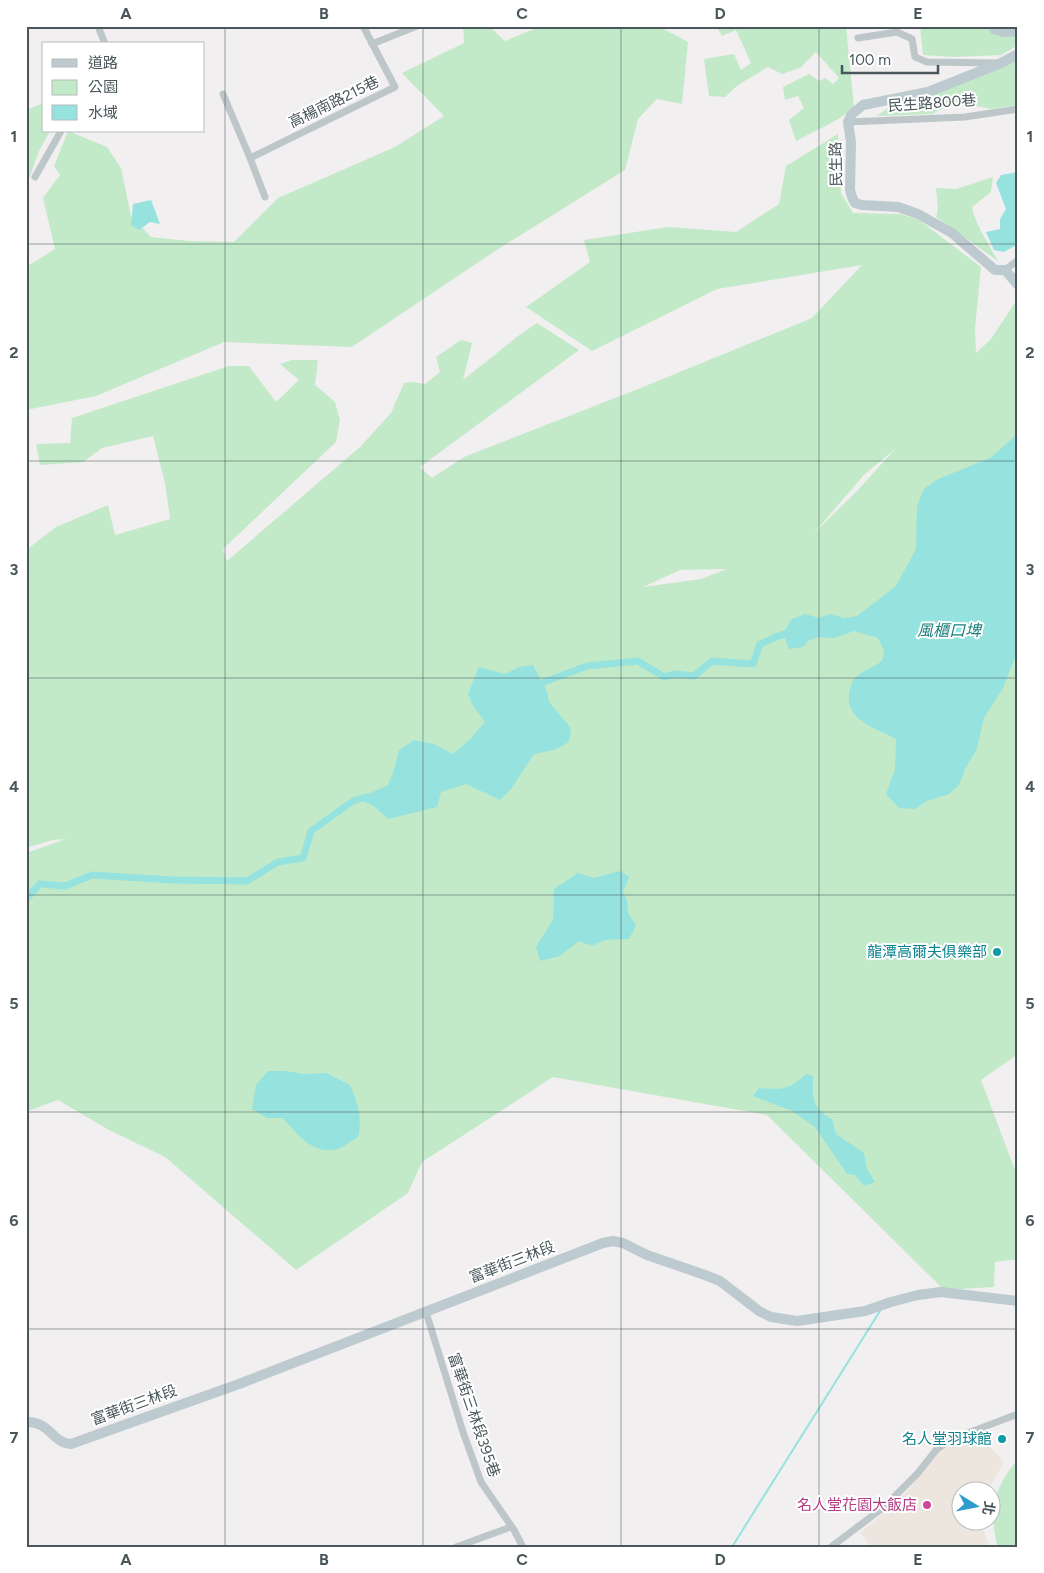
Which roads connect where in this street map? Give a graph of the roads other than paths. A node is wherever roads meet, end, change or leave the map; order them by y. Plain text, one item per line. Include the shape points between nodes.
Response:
1 (98, 26) edge
2 (363, 26) edge
3 (417, 26) edge
4 (993, 26) edge
5 (1018, 32) edge
6 (858, 38) dead end
7 (104, 42) edge
8 (372, 44) junction
9 (1018, 54) edge
10 (1001, 63) junction
11 (223, 94) dead end
12 (1018, 109) edge
13 (848, 122) junction
14 (61, 132) edge
15 (250, 158) junction
16 (35, 176) dead end
17 (264, 198) dead end
18 (1018, 260) edge
19 (1005, 270) junction
20 (1018, 285) edge
21 (1018, 1301) edge
22 (426, 1312) junction
23 (1018, 1414) edge
24 (26, 1422) edge
25 (511, 1527) junction
26 (456, 1547) edge
27 (522, 1547) edge
28 (831, 1547) edge

1 - 7 street
2 - 8 street, 高楊南路215巷
3 - 8 street
4 - 5 street via 998,32
6 - 10 street via 897,32 912,39 915,57 927,62
8 - 15 street, 高楊南路215巷 via 395,87
9 - 10 street, 民生路
10 - 13 street, 民生路 via 928,92 863,105
11 - 15 street
12 - 13 street, 民生路800巷 via 966,117
13 - 19 street, 民生路 via 850,190 855,203 898,207 918,214 952,233 995,270
14 - 16 street
15 - 17 street
18 - 19 street
19 - 20 street, 民生路
21 - 22 street, 富華街三林段 via 941,1292 918,1294 865,1312 797,1321 771,1317 720,1281 613,1241
22 - 24 street, 富華街三林段 via 71,1444 42,1424
22 - 25 street, 富華街三林段395巷 via 481,1482
23 - 28 street via 937,1448 884,1507
25 - 26 street
25 - 27 street, 富華街三林段395巷

